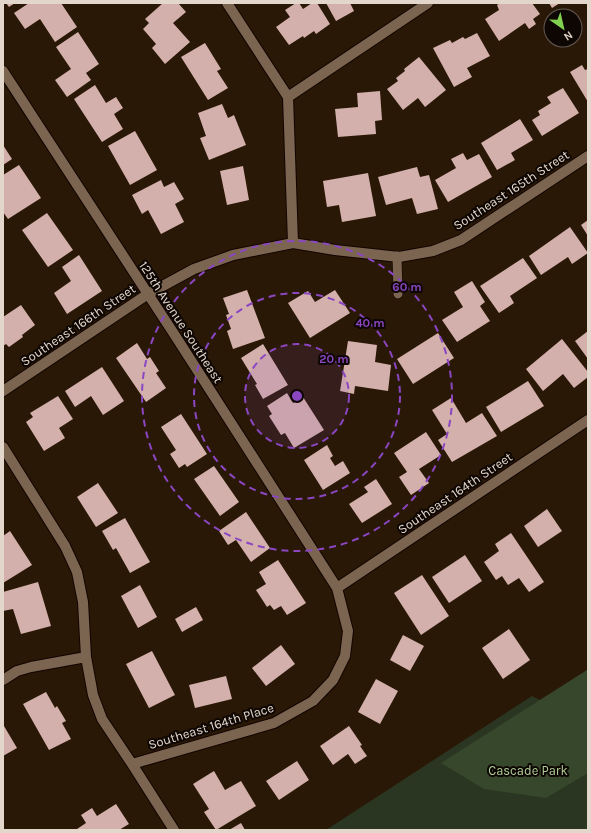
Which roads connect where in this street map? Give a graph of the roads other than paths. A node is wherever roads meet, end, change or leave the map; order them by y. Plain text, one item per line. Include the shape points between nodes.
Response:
1 (227, 3) edge
2 (428, 3) edge
3 (3, 71) edge
4 (288, 97) junction
5 (588, 156) edge
6 (293, 243) junction
7 (397, 256) junction
8 (148, 294) junction
9 (398, 294) dead end
10 (3, 391) edge
11 (588, 420) edge
12 (3, 448) edge
13 (337, 588) junction
14 (86, 657) junction
15 (3, 680) edge
16 (132, 764) junction
17 (174, 830) edge

1 - 4 street
2 - 4 street
3 - 8 street, 125th Avenue Southeast
4 - 6 street
5 - 7 street, Southeast 165th Street via 461,240 433,251
6 - 7 street, Southeast 165th Street
6 - 8 street, Southeast 165th Street via 233,255 194,269
7 - 9 lane
8 - 10 street, Southeast 166th Street
8 - 13 street, 125th Avenue Southeast
11 - 13 street, Southeast 164th Street
12 - 14 street via 65,546 77,572 84,602
13 - 16 street, Southeast 164th Place via 348,631 345,656 333,680 313,701 274,723
14 - 15 street via 17,670
14 - 16 street via 93,695 102,719
16 - 17 street

